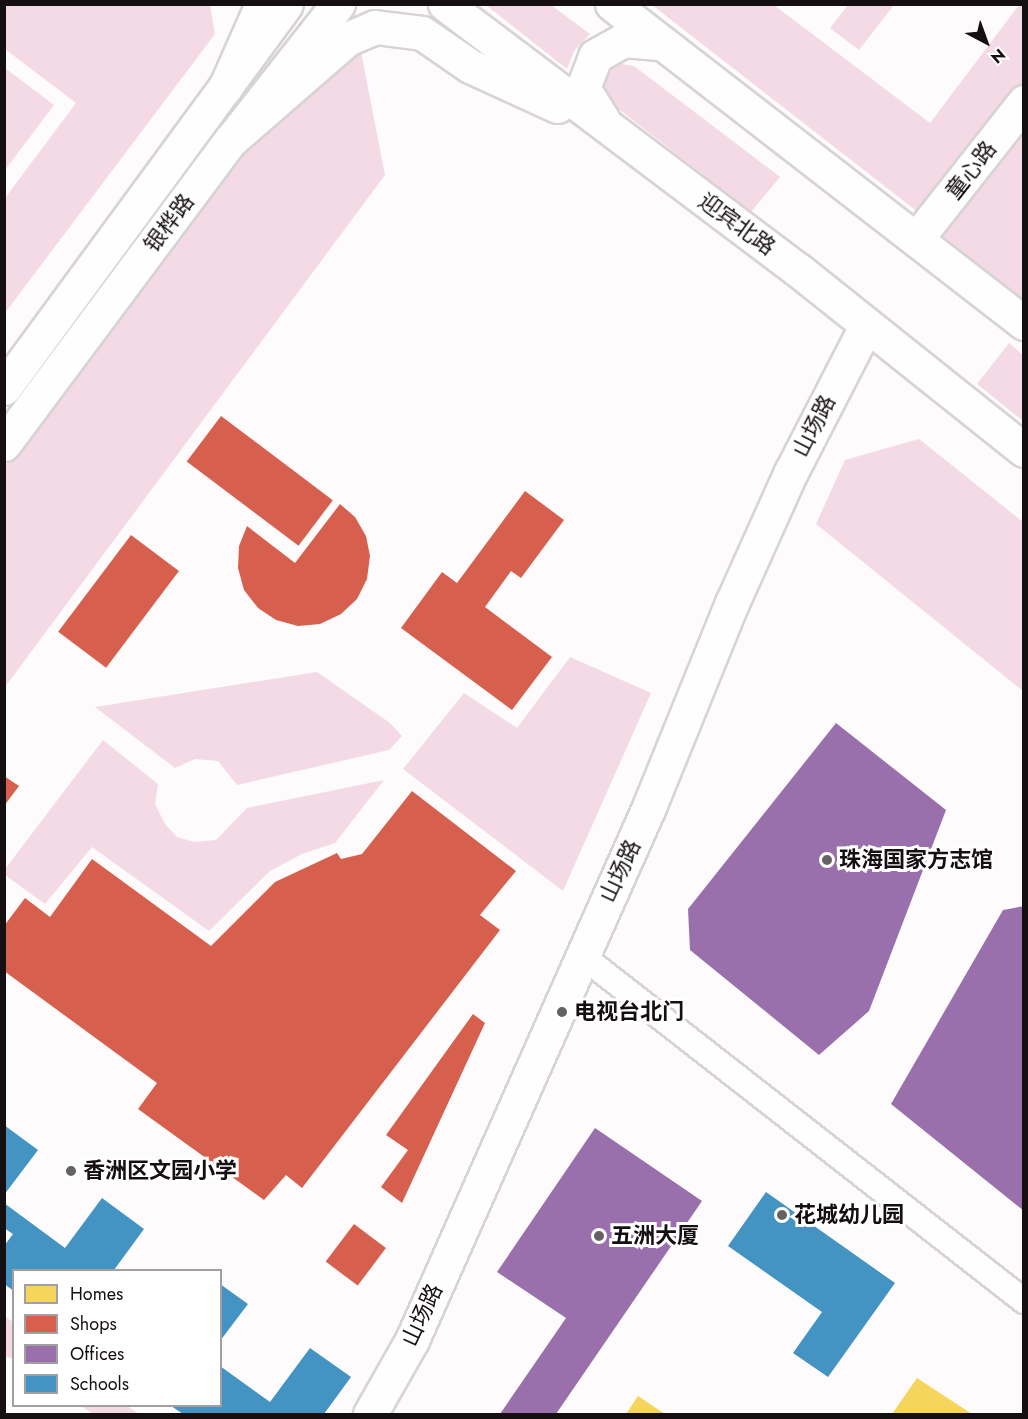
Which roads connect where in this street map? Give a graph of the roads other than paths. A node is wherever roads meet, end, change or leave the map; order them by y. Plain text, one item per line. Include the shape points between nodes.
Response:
1 (262, 4) edge
2 (286, 4) edge
3 (338, 4) edge
4 (445, 4) edge
5 (612, 4) edge
6 (627, 4) edge
7 (661, 43) junction
8 (225, 88) junction
9 (1023, 102) edge
10 (610, 131) junction
11 (231, 140) junction
12 (918, 238) junction
13 (1023, 323) edge
14 (866, 326) junction
15 (4, 388) edge
16 (4, 444) edge
17 (1023, 450) edge
18 (581, 955) junction
19 (1023, 1301) edge
20 (370, 1414) edge

1 - 8 main road
2 - 8 main road, 银桦路
3 - 11 main road, 银桦路
4 - 10 main road, 迎宾北路
5 - 7 main road
6 - 7 main road
7 - 10 main road via 624,40 595,56 583,88
7 - 12 main road
8 - 15 main road, 银桦路
9 - 12 main road, 童心路
10 - 11 main road via 470,66 422,33 375,27 347,39
10 - 14 main road, 迎宾北路 via 798,269
11 - 16 main road, 银桦路
12 - 13 main road
14 - 17 main road, 迎宾北路
14 - 18 main road, 山场路 via 791,472 732,603 650,807
18 - 19 street
18 - 20 main road, 山场路 via 412,1340

